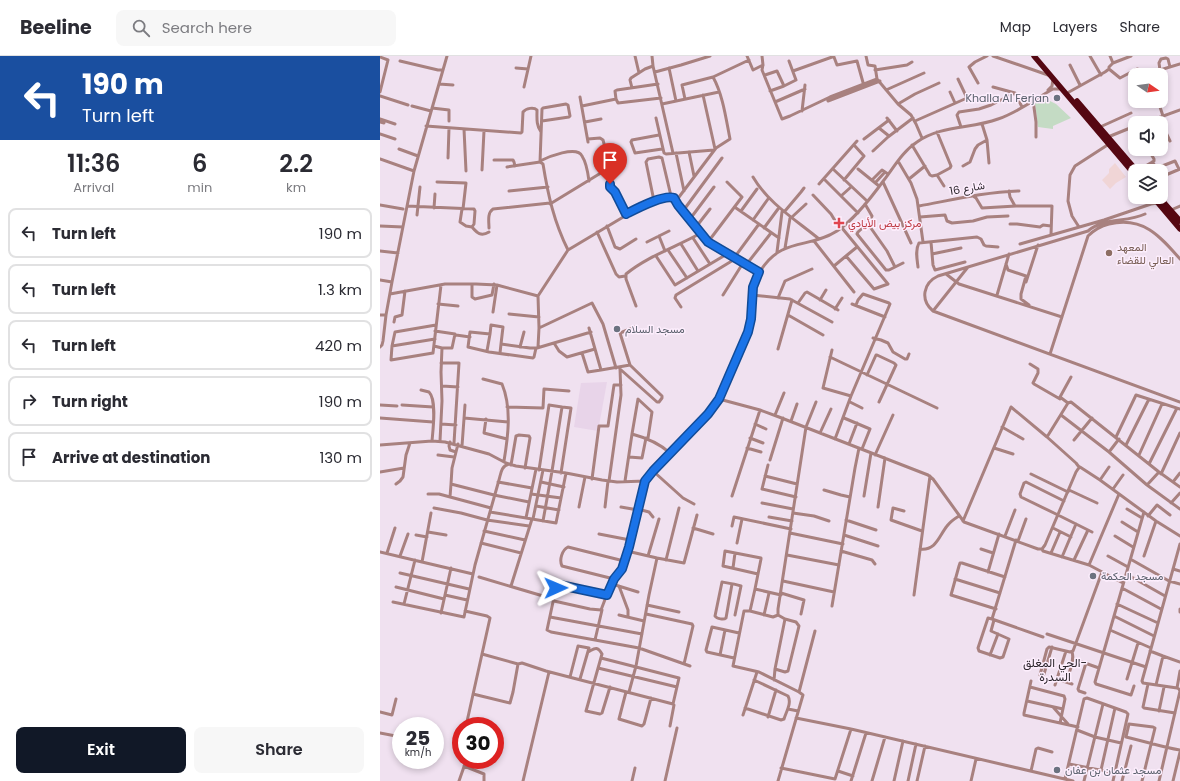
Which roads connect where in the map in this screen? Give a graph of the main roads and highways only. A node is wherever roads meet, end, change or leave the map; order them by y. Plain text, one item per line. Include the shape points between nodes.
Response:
1 (1034, 56) edge
2 (1039, 59) edge
3 (1131, 164) edge
4 (1128, 167) edge
5 (1162, 204) edge
6 (1169, 211) junction
7 (1180, 221) edge
8 (1180, 229) edge

1 - 2 highway
2 - 3 highway
2 - 4 highway
5 - 6 highway
6 - 7 highway
6 - 8 highway

